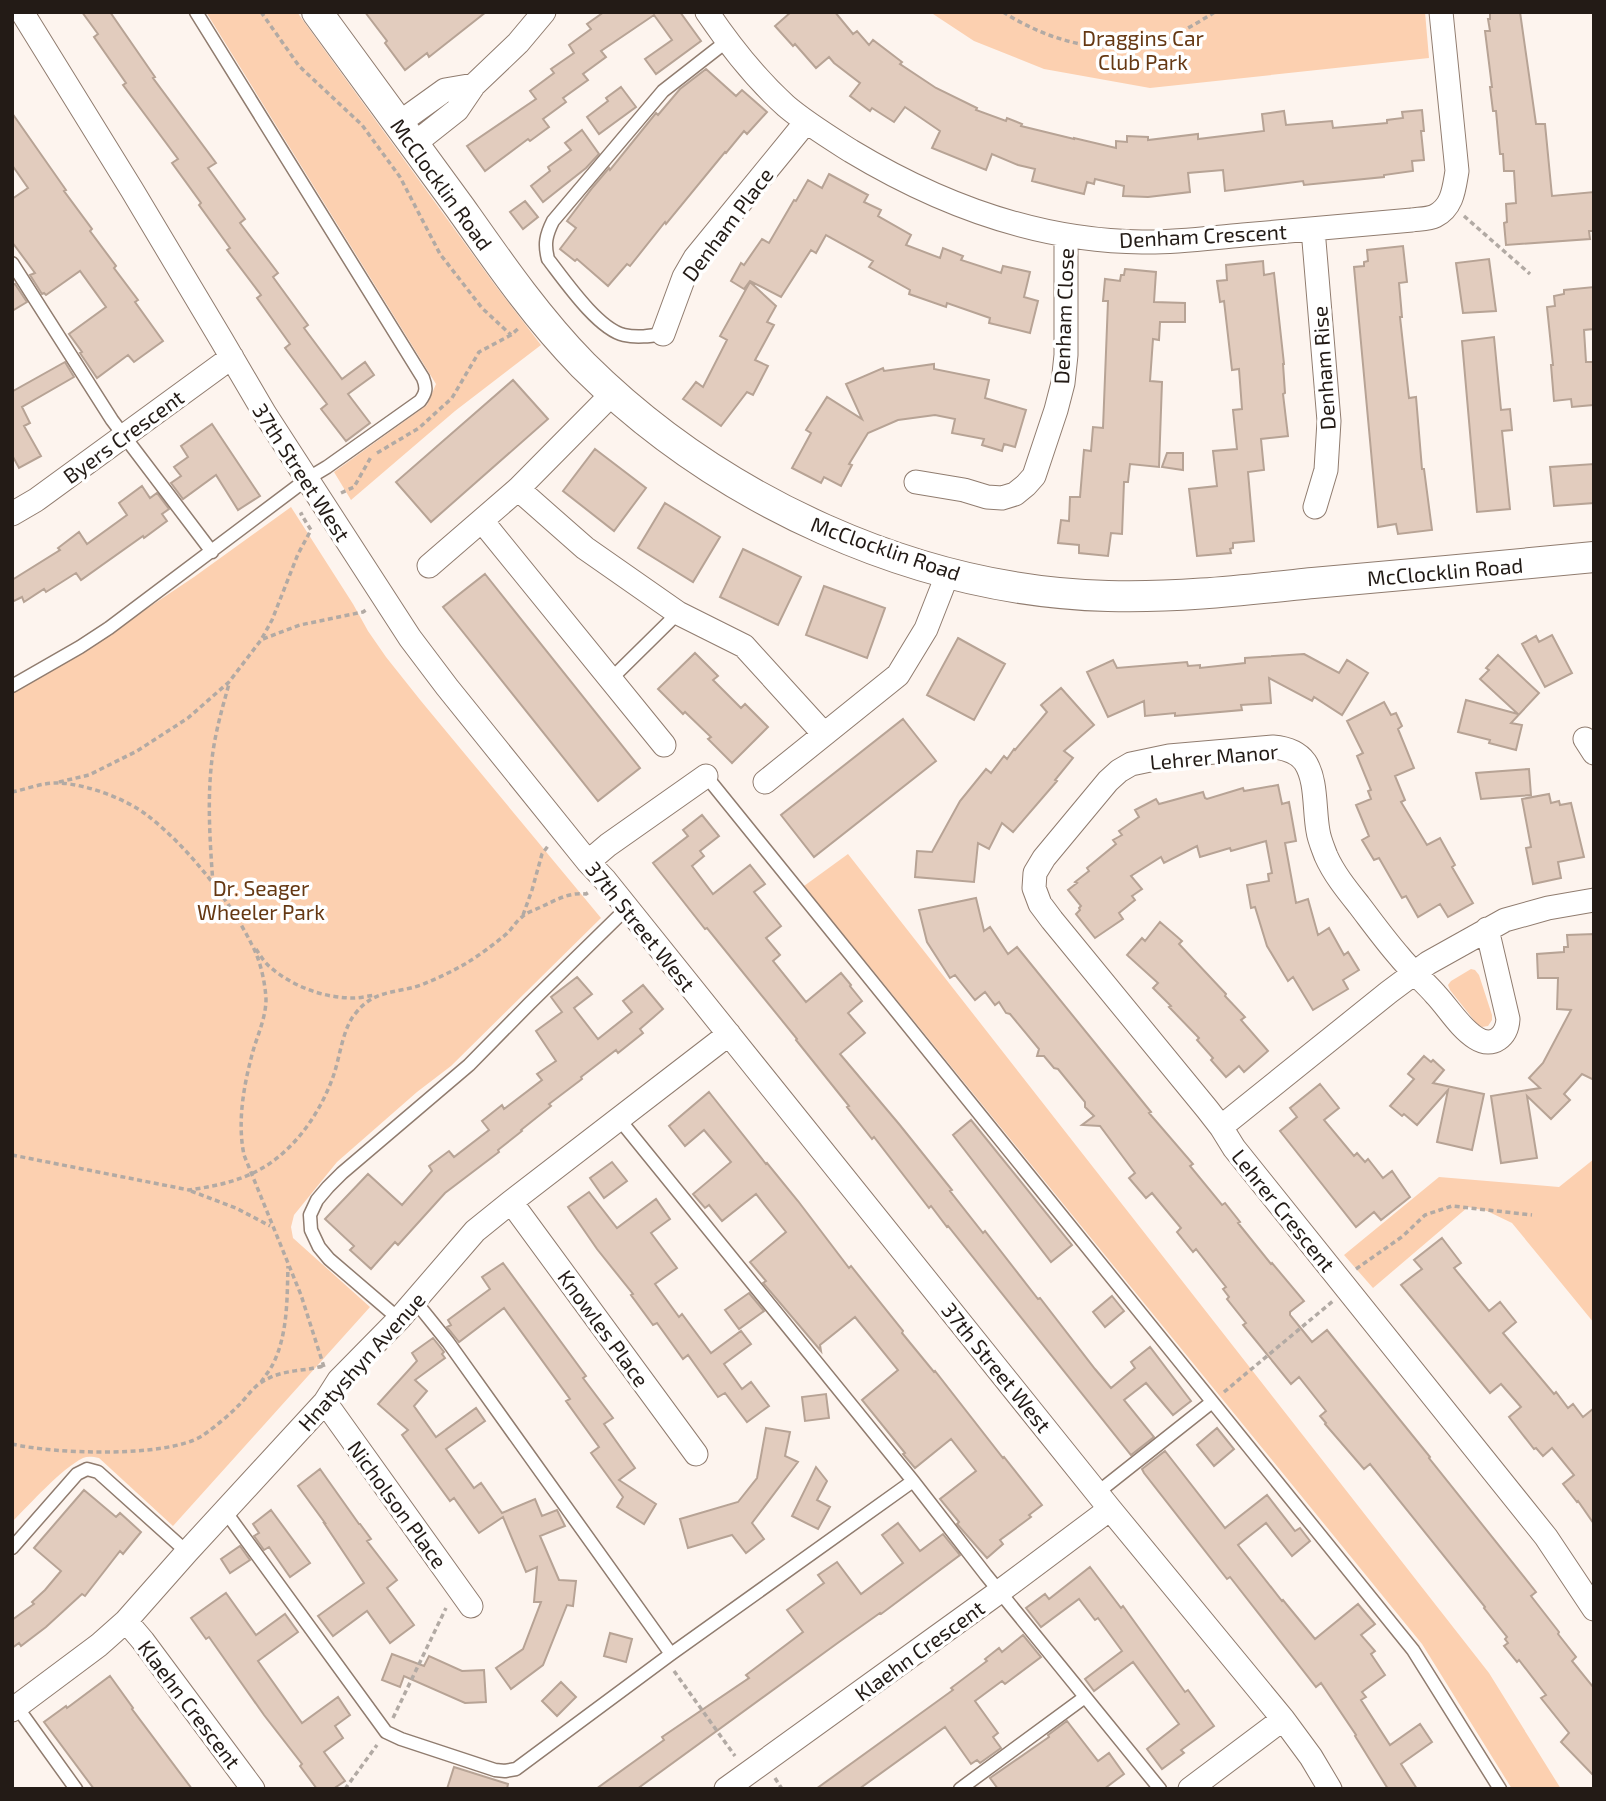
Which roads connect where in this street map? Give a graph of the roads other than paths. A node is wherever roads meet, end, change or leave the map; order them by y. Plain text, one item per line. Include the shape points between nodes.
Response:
1 (22, 12) edge
2 (195, 12) edge
3 (317, 12) edge
4 (544, 12) edge
5 (707, 12) edge
6 (1441, 12) edge
7 (727, 41) junction
8 (806, 122) junction
9 (407, 133) junction
10 (1313, 229) junction
11 (1066, 236) junction
12 (12, 263) edge
13 (663, 334) joint
14 (232, 357) junction
15 (613, 393) junction
16 (123, 436) junction
17 (307, 479) junction
18 (916, 482) dead end
19 (519, 489) junction
20 (1315, 507) dead end
21 (12, 514) edge
22 (482, 521) junction
23 (212, 552) junction
24 (1594, 557) edge
25 (429, 566) dead end
26 (948, 573) junction
27 (678, 613) junction
28 (611, 679) junction
29 (12, 686) edge
30 (824, 734) junction
31 (664, 745) dead end
32 (706, 776) joint
33 (765, 782) dead end
34 (588, 862) junction
35 (1594, 900) edge
36 (627, 908) junction
37 (1487, 929) junction
38 (1414, 972) junction
39 (729, 1034) junction
40 (619, 1119) junction
41 (1221, 1128) junction
42 (512, 1202) junction
43 (415, 1301) junction
44 (399, 1319) junction
45 (325, 1402) junction
46 (1212, 1402) junction
47 (696, 1454) dead end
48 (913, 1481) junction
49 (1104, 1501) junction
50 (225, 1511) junction
51 (12, 1548) edge
52 (187, 1552) junction
53 (999, 1592) junction
54 (471, 1606) dead end
55 (1594, 1609) edge
56 (126, 1621) junction
57 (668, 1656) junction
58 (1084, 1697) junction
59 (14, 1709) edge
60 (1283, 1719) junction
61 (76, 1789) edge
62 (253, 1789) edge
63 (726, 1789) edge
64 (960, 1789) edge
65 (1160, 1789) edge
66 (1190, 1789) edge
67 (1330, 1789) edge
68 (1500, 1789) edge

1 - 14 street, 37th Street West
2 - 17 lane via 426,386 420,401
3 - 9 street, McClocklin Road
4 - 9 street via 474,85 457,110
5 - 7 street, Denham Crescent
6 - 10 street, Denham Crescent via 1457,171 1449,204 1435,216
7 - 8 street, Denham Crescent
7 - 13 lane via 657,97 547,234 548,259 600,321 626,336
8 - 11 street, Denham Crescent via 922,190
8 - 13 street, Denham Place via 695,258
9 - 15 street, McClocklin Road via 525,298
10 - 11 street, Denham Crescent via 1143,242
10 - 20 street, Denham Rise via 1329,421 1326,470
11 - 18 street, Denham Close via 1063,383 1034,475 1014,494 1002,498
12 - 16 lane
14 - 16 street, Byers Crescent
14 - 17 street, 37th Street West
15 - 19 street
15 - 26 street, McClocklin Road via 683,449 762,499 851,541
16 - 21 street, Byers Crescent
16 - 23 lane
17 - 23 lane
17 - 34 street, 37th Street West via 416,647
19 - 22 street
19 - 27 street via 585,548
22 - 25 street
22 - 28 street
23 - 29 lane via 109,628
24 - 26 street, McClocklin Road via 1182,596 1067,594
26 - 30 street via 926,629 898,676
27 - 28 lane
27 - 30 street via 744,646
28 - 31 street
30 - 33 street
32 - 34 street
32 - 46 lane
34 - 36 street, 37th Street West
35 - 37 street, Lehrer Crescent via 1526,913
36 - 39 street, 37th Street West
36 - 44 lane via 469,1065 341,1173 317,1200 310,1216 319,1247
37 - 38 street, Lehrer Crescent
37 - 38 street via 1508,1019 1498,1041 1480,1041 1472,1035
38 - 41 street, Lehrer Crescent
38 - 41 street, Lehrer Manor via 1327,858 1318,833 1311,776 1297,754 1273,747 1169,756 1119,771 1044,858 1035,873 1034,888 1040,904
39 - 40 street, Hnatyshyn Avenue
39 - 49 street, 37th Street West
40 - 42 street, Hnatyshyn Avenue
40 - 48 lane
41 - 55 street, Lehrer Crescent via 1349,1278 1546,1537
42 - 43 street, Hnatyshyn Avenue via 475,1231
42 - 47 street, Knowles Place
43 - 44 street, Hnatyshyn Avenue
43 - 57 lane
44 - 45 street, Hnatyshyn Avenue via 331,1373
45 - 50 street, Hnatyshyn Avenue
45 - 54 street, Nicholson Place
46 - 49 lane
46 - 68 lane via 1413,1650
48 - 53 lane
48 - 57 lane
49 - 53 street, Klaehn Crescent
49 - 60 street, 37th Street West
50 - 52 street, Hnatyshyn Avenue
50 - 57 lane via 386,1732 495,1770 516,1769
51 - 52 lane via 77,1474 87,1469 98,1472
52 - 56 street, Hnatyshyn Avenue
53 - 58 lane
53 - 63 street, Klaehn Crescent
56 - 59 street, Hnatyshyn Avenue
56 - 62 street, Klaehn Crescent
58 - 64 lane
58 - 65 lane
59 - 61 lane
60 - 66 street
60 - 67 street, 37th Street West

